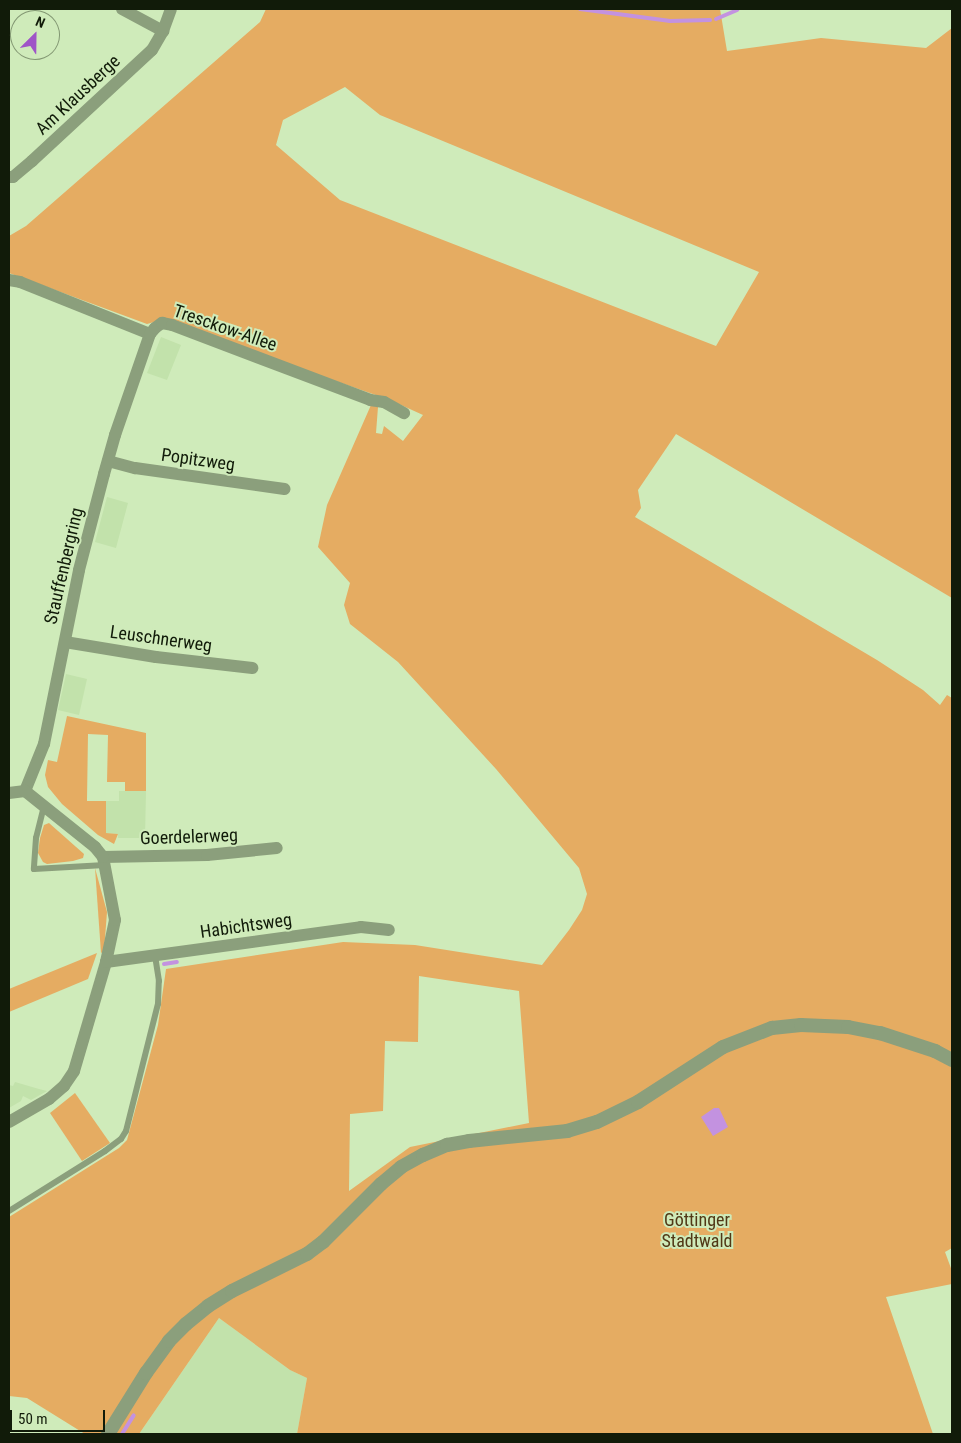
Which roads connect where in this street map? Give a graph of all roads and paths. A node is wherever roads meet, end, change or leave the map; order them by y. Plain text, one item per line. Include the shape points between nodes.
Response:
1 (122, 9) edge
2 (171, 9) edge
3 (163, 31) junction
4 (9, 177) edge
5 (9, 280) edge
6 (150, 334) junction
7 (404, 414) dead end
8 (108, 461) junction
9 (284, 488) dead end
10 (65, 642) junction
11 (252, 668) dead end
12 (25, 791) junction
13 (9, 793) edge
14 (44, 805) junction
15 (277, 848) dead end
16 (104, 861) junction
17 (390, 930) dead end
18 (155, 957) junction
19 (106, 962) junction
20 (952, 1060) edge
21 (9, 1122) edge
22 (9, 1211) edge
23 (108, 1434) edge

1 - 3 street
2 - 3 street, Am Klausberge
3 - 4 street, Am Klausberge via 152,50 97,103 13,177
5 - 6 street, Tresckow-Allee
6 - 7 street, Tresckow-Allee via 162,323 172,325 370,400 384,402
6 - 8 street, Stauffenbergring
8 - 9 street, Popitzweg via 135,468
8 - 10 street, Stauffenbergring via 85,542
10 - 11 street, Leuschnerweg
10 - 12 street, Stauffenbergring via 44,744
12 - 13 street
12 - 14 street
14 - 16 street via 95,847
14 - 16 lane, Goerdelerweg via 36,838 34,869
15 - 16 street, Goerdelerweg
16 - 19 street via 115,920
17 - 18 street, Habichtsweg via 361,927
18 - 19 street, Habichtsweg
18 - 22 lane via 158,1004 126,1131 105,1151
19 - 21 street via 83,1045 69,1079 49,1100
20 - 23 street via 903,1040 864,1030 801,1025 772,1028 723,1047 638,1102 597,1122 567,1131 462,1142 423,1155 401,1167 381,1184 323,1242 306,1254 232,1291 186,1324 146,1373

